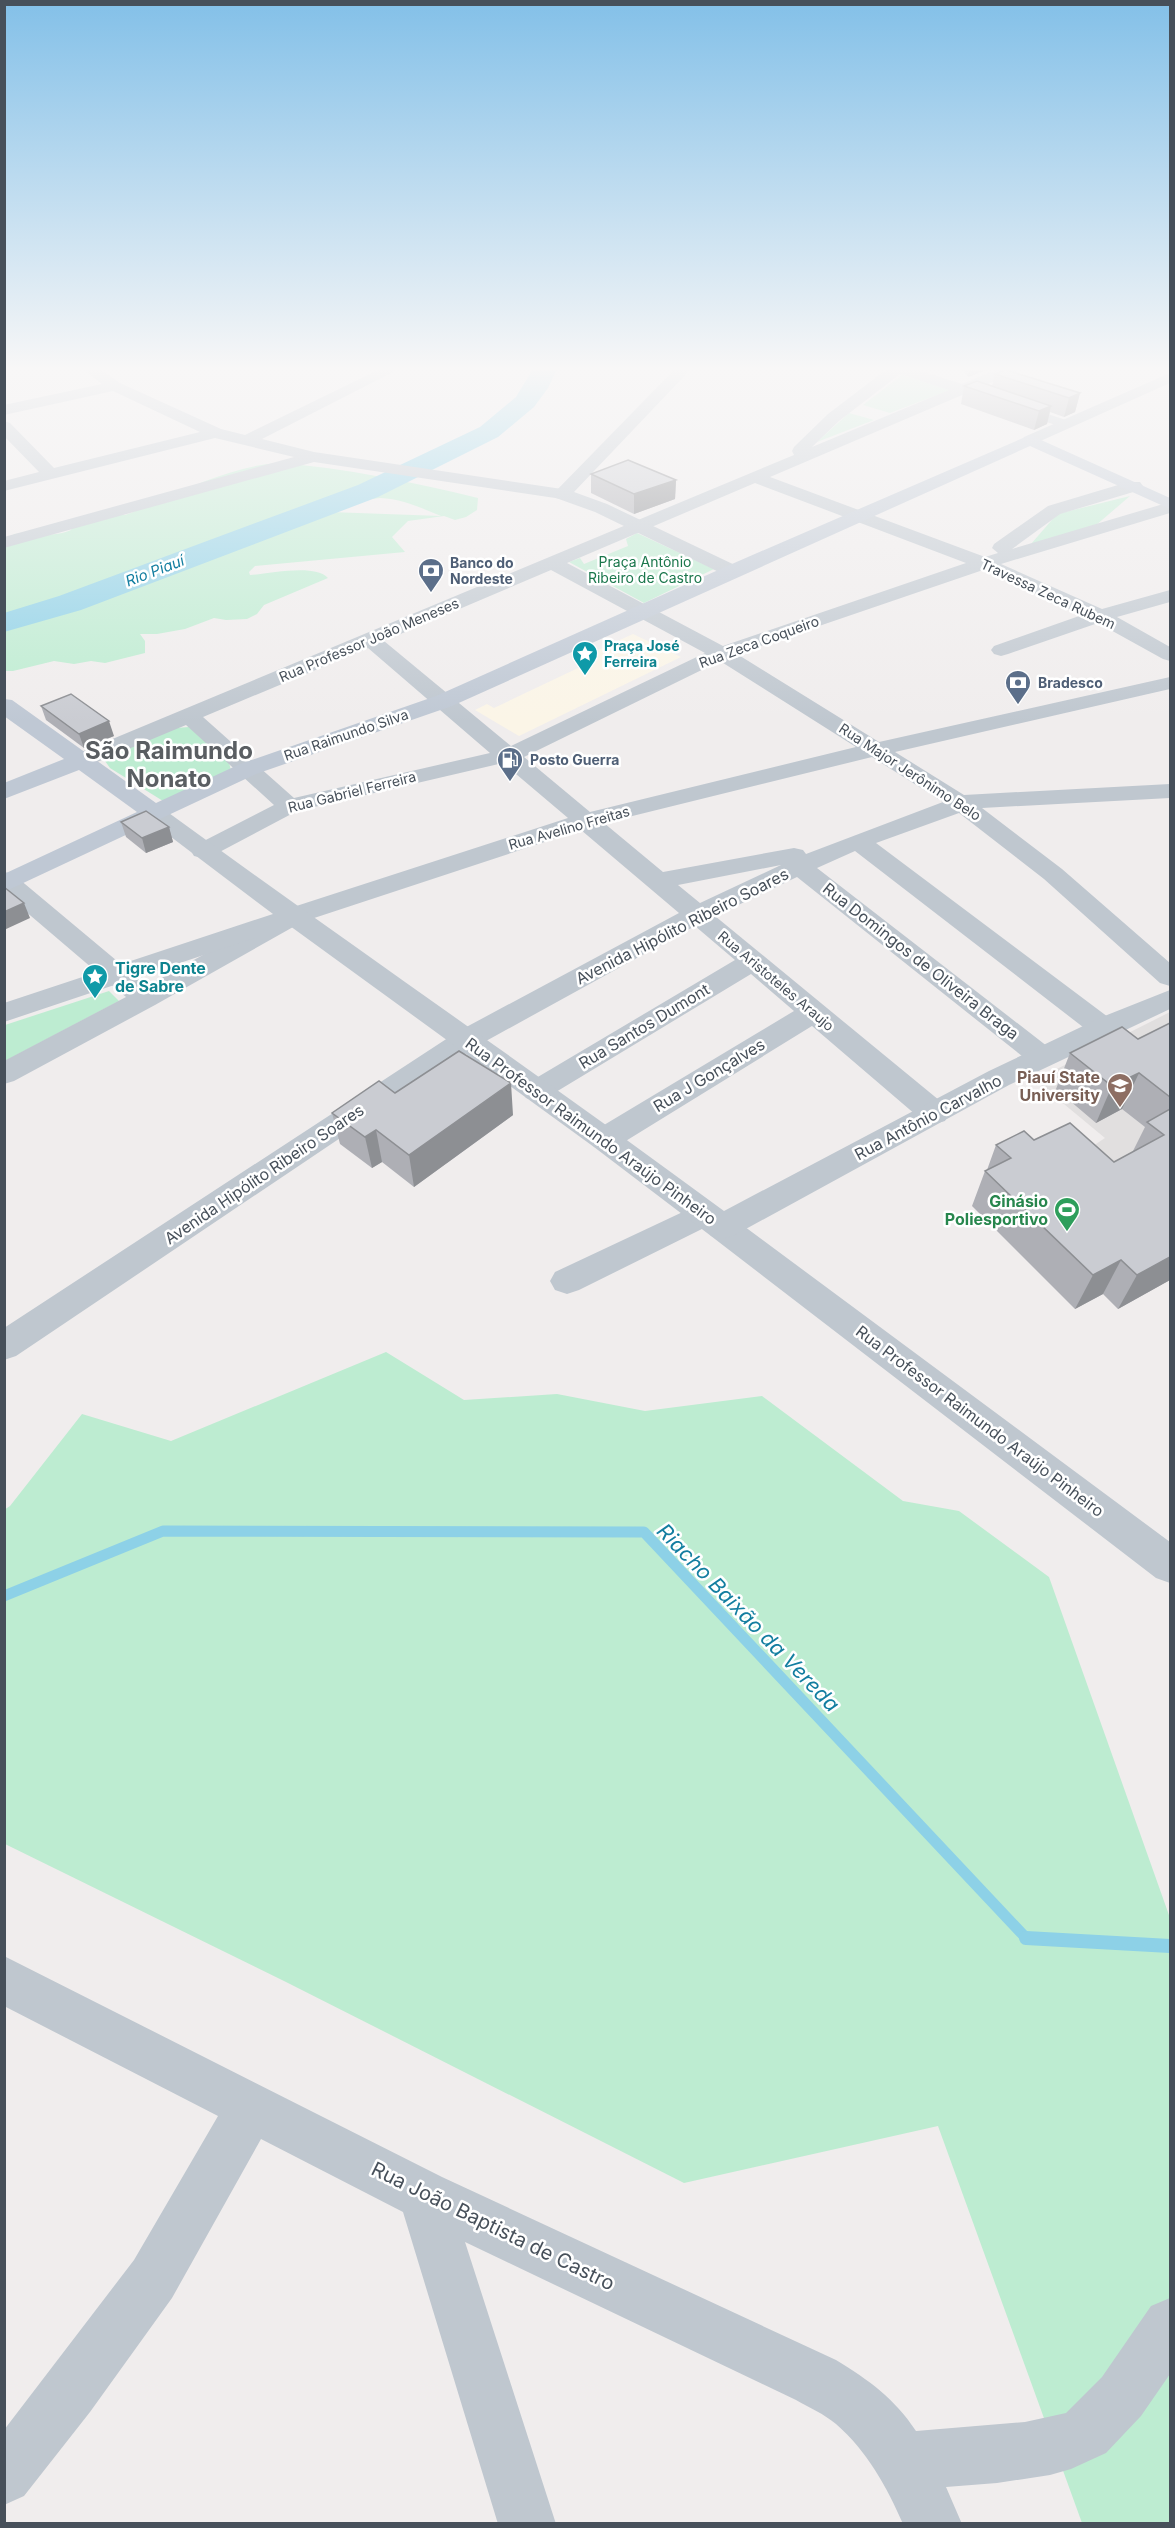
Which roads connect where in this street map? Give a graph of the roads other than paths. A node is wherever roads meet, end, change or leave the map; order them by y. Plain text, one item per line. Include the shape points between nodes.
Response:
1 (206, 487) edge
2 (516, 487) edge
3 (569, 487) edge
4 (731, 487) edge
5 (781, 487) edge
6 (924, 487) edge
7 (1134, 487) edge
8 (1143, 487) edge
9 (1139, 489) junction
10 (562, 494) junction
11 (1170, 506) edge
12 (858, 516) junction
13 (640, 526) junction
14 (1095, 529) junction
15 (4, 543) edge
16 (552, 563) junction
17 (984, 563) junction
18 (732, 571) junction
19 (1170, 596) edge
20 (643, 611) junction
21 (1100, 616) junction
22 (370, 640) junction
23 (1001, 650) dead end
24 (722, 653) junction
25 (1170, 655) edge
26 (1170, 683) edge
27 (444, 701) junction
28 (4, 705) edge
29 (188, 715) junction
30 (878, 749) junction
31 (510, 755) junction
32 (82, 760) junction
33 (248, 769) junction
34 (1170, 791) edge
35 (4, 792) edge
36 (1170, 803) edge
37 (289, 806) junction
38 (959, 808) junction
39 (154, 813) junction
40 (584, 821) junction
41 (854, 844) junction
42 (203, 851) junction
43 (799, 866) junction
44 (658, 881) junction
45 (6, 882) edge
46 (698, 914) junction
47 (293, 916) junction
48 (752, 962) junction
49 (119, 975) junction
50 (1170, 977) edge
51 (145, 999) junction
52 (1170, 999) edge
53 (813, 1012) junction
54 (4, 1013) edge
55 (1102, 1027) junction
56 (467, 1039) junction
57 (1042, 1057) junction
58 (4, 1074) edge
59 (536, 1091) junction
60 (934, 1113) junction
61 (605, 1138) junction
62 (713, 1220) junction
63 (567, 1281) dead end
64 (4, 1346) edge
65 (1170, 1565) edge
66 (4, 1980) edge
67 (252, 2106) junction
68 (424, 2195) junction
69 (1170, 2325) edge
70 (901, 2461) junction
71 (4, 2476) edge
72 (527, 2523) edge
73 (933, 2523) edge

1 - 15 street
2 - 10 street
3 - 10 street
4 - 13 street, Rua Professor João Meneses
5 - 12 street, Travessa Zeca Rubem
6 - 12 main road, Rua Raimundo Silva
7 - 9 main road
8 - 9 main road
9 - 11 main road
9 - 14 street
9 - 17 street via 1054,510
10 - 13 street
11 - 14 street, Rua Zeca Coqueiro
12 - 17 street, Travessa Zeca Rubem
12 - 18 main road, Rua Raimundo Silva
13 - 16 street, Rua Professor João Meneses
13 - 18 street
14 - 17 street, Rua Zeca Coqueiro
16 - 20 street
16 - 22 street, Rua Professor João Meneses
17 - 21 street, Travessa Zeca Rubem
17 - 24 street, Rua Zeca Coqueiro
18 - 20 main road, Rua Raimundo Silva
19 - 21 street
20 - 24 street
20 - 27 main road, Rua Raimundo Silva
21 - 23 street
21 - 25 street, Travessa Zeca Rubem
22 - 27 street, Rua Aristoteles Araujo
22 - 29 street, Rua Professor João Meneses
24 - 30 street, Rua Major Jerônimo Belo
24 - 31 street, Rua Zeca Coqueiro
26 - 30 street, Rua Avelino Freitas
27 - 31 street, Rua Aristoteles Araujo
27 - 33 main road, Rua Raimundo Silva
28 - 32 main road, Rua Professor Raimundo Araújo Pinheiro
29 - 32 street, Rua Professor João Meneses
29 - 33 street
30 - 38 street, Rua Major Jerônimo Belo
30 - 40 street, Rua Avelino Freitas
31 - 37 street, Rua Gabriel Ferreira
31 - 40 street, Rua Aristoteles Araujo
32 - 35 main road
32 - 39 main road, Rua Professor Raimundo Araújo Pinheiro
33 - 37 street
33 - 39 main road, Rua Raimundo Silva
34 - 38 street, Avenida Hipólito Ribeiro Soares
36 - 38 street, Avenida Hipólito Ribeiro Soares
37 - 42 street, Rua Gabriel Ferreira
38 - 41 street, Avenida Hipólito Ribeiro Soares
38 - 50 street, Rua Major Jerônimo Belo via 1053,874
39 - 42 street, Rua Professor Raimundo Araújo Pinheiro
39 - 45 main road, Rua Raimundo Silva
40 - 44 street, Rua Aristoteles Araujo
40 - 47 street, Rua Avelino Freitas
41 - 43 street, Avenida Hipólito Ribeiro Soares
41 - 44 street, Avenida Hipólito Ribeiro Soares
41 - 55 street
42 - 47 street, Rua Professor Raimundo Araújo Pinheiro
43 - 46 street, Avenida Hipólito Ribeiro Soares
43 - 57 street, Rua Domingos de Oliveira Braga
44 - 46 street, Rua Aristoteles Araujo
45 - 49 street
46 - 48 street, Rua Aristoteles Araujo
46 - 56 street, Avenida Hipólito Ribeiro Soares
47 - 49 street
47 - 51 street, Rua Avelino Freitas
47 - 56 street, Rua Professor Raimundo Araújo Pinheiro
48 - 53 street, Rua Aristoteles Araujo
48 - 59 street, Rua Santos Dumont
49 - 51 street
49 - 54 street
51 - 58 street, Rua Avelino Freitas
52 - 55 street, Rua Antônio Carvalho
53 - 60 street, Rua Aristoteles Araujo
53 - 61 street, Rua J Gonçalves
55 - 57 street, Rua Antônio Carvalho
56 - 59 street, Rua Professor Raimundo Araújo Pinheiro
56 - 64 street, Avenida Hipólito Ribeiro Soares
57 - 60 street, Rua Antônio Carvalho
59 - 61 street, Rua Professor Raimundo Araújo Pinheiro
60 - 62 street, Rua Antônio Carvalho
61 - 62 street, Rua Professor Raimundo Araújo Pinheiro
62 - 63 street, Rua Antônio Carvalho
62 - 65 street, Rua Professor Raimundo Araújo Pinheiro
66 - 67 street, Rua João Baptista de Castro
67 - 68 street, Rua João Baptista de Castro
67 - 71 street via 153,2279
68 - 70 street, Rua João Baptista de Castro via 816,2380 855,2404 878,2427
68 - 72 street
69 - 70 street via 1110,2410 1085,2434 1034,2449
70 - 73 street, Rua João Baptista de Castro

